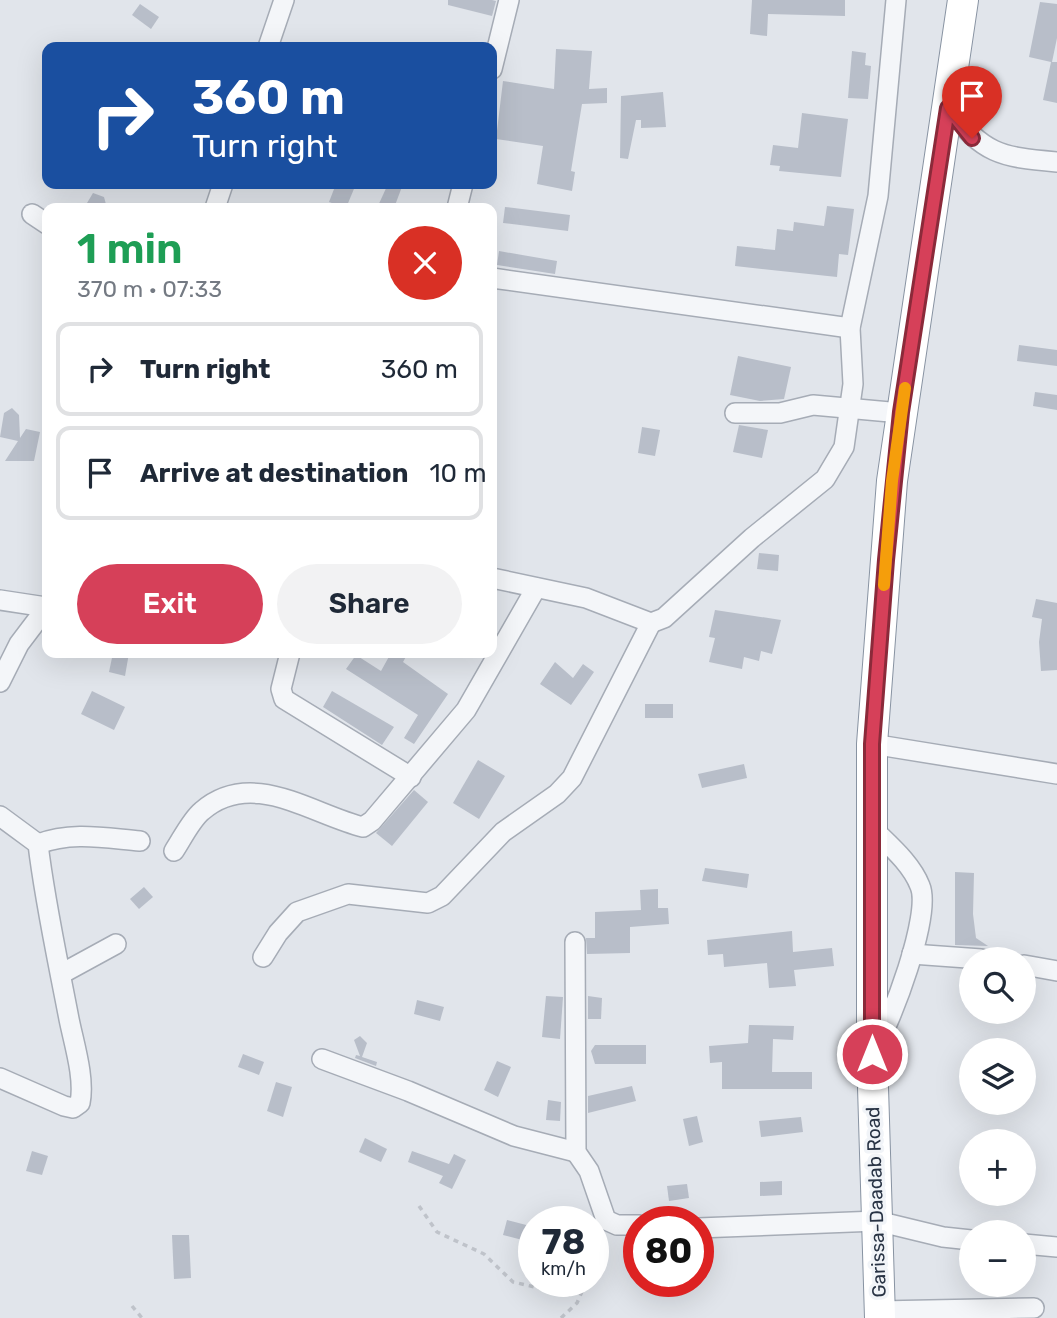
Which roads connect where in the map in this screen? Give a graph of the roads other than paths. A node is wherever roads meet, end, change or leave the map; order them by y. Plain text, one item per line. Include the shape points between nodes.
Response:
1 (284, 0) edge
2 (509, 0) edge
3 (896, 0) edge
4 (963, 0) edge
5 (270, 42) edge
6 (497, 49) edge
7 (948, 108) junction
8 (1057, 162) edge
9 (497, 279) edge
10 (850, 328) junction
11 (851, 408) junction
12 (901, 412) junction
13 (735, 413) dead end
14 (497, 579) edge
15 (536, 588) junction
16 (0, 600) edge
17 (42, 606) edge
18 (42, 614) edge
19 (651, 623) junction
20 (497, 656) edge
21 (289, 658) edge
22 (496, 658) edge
23 (0, 682) edge
24 (872, 744) junction
25 (1057, 774) edge
26 (411, 777) junction
27 (0, 816) edge
28 (872, 828) junction
29 (140, 841) dead end
30 (38, 844) junction
31 (174, 851) dead end
32 (575, 942) dead end
33 (116, 944) dead end
34 (912, 954) junction
35 (263, 957) dead end
36 (959, 957) edge
37 (1036, 967) edge
38 (1057, 971) edge
39 (61, 974) junction
40 (872, 1054) junction
41 (322, 1059) dead end
42 (0, 1078) edge
43 (576, 1152) junction
44 (877, 1221) junction
45 (623, 1225) edge
46 (714, 1227) edge
47 (959, 1239) edge
48 (1036, 1245) edge
49 (1057, 1247) edge
50 (1034, 1308) dead end
51 (879, 1314) edge

1 - 5 street
2 - 6 street
3 - 10 street via 878,195
4 - 7 highway, Garissa-Daadab Road
7 - 8 street via 972,138 993,151
7 - 12 highway, Garissa-Daadab Road
9 - 10 street
10 - 11 street
11 - 12 street
11 - 13 street via 813,405 780,413
11 - 19 street via 844,447 825,479 664,618
12 - 24 highway, Garissa-Daadab Road
14 - 15 street
15 - 19 street via 586,598
15 - 20 street
16 - 17 street
18 - 23 street via 19,644
19 - 35 street via 572,778 503,832 442,896 428,902 348,894 297,912
21 - 26 street via 281,689 284,699
22 - 26 street via 466,710
24 - 25 street
24 - 28 highway, Garissa-Daadab Road
26 - 31 street via 363,827 268,792 223,799 201,811
27 - 30 street
28 - 34 street via 912,870 922,888 923,917
28 - 40 highway, Garissa-Daadab Road
29 - 30 street via 79,835
30 - 39 street
32 - 43 street
33 - 39 street
34 - 36 street
34 - 40 street via 886,1031
37 - 38 street
39 - 42 street via 77,1058 80,1103 73,1108 64,1106
40 - 44 highway, Garissa-Daadab Road
41 - 43 street via 514,1136
43 - 45 street via 589,1171 606,1220
44 - 46 street
44 - 47 street
44 - 51 highway, Garissa-Daadab Road
48 - 49 street
50 - 51 street

